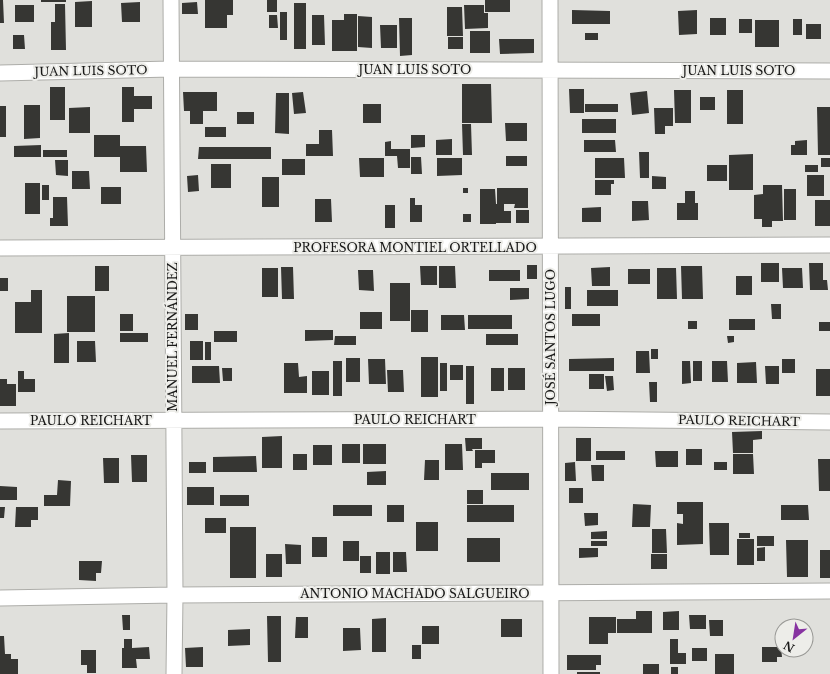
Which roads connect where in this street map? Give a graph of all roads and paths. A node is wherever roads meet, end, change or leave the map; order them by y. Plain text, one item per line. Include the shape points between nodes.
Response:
1 (171, 0) edge
2 (550, 0) edge
3 (171, 70) junction
4 (550, 71) junction
5 (830, 71) edge
6 (0, 73) edge
7 (830, 246) edge
8 (551, 247) junction
9 (0, 248) edge
10 (172, 248) junction
11 (551, 419) junction
12 (0, 421) edge
13 (174, 421) junction
14 (830, 422) edge
15 (830, 591) edge
16 (550, 593) junction
17 (175, 595) junction
18 (0, 598) edge
19 (174, 674) edge
20 (551, 674) edge

1 - 3 street, MANUEL FERNÁNDEZ
2 - 4 street, JOSÉ SANTOS LUGO
3 - 4 street, JUAN LUIS SOTO
3 - 6 street, JUAN LUIS SOTO
3 - 10 street, MANUEL FERNÁNDEZ
4 - 5 street, JUAN LUIS SOTO
4 - 8 street, JOSÉ SANTOS LUGO
7 - 8 street, PROFESORA MONTIEL ORTELLADO
8 - 10 street, PROFESORA MONTIEL ORTELLADO
8 - 11 street, JOSÉ SANTOS LUGO
9 - 10 street, PROFESORA MONTIEL ORTELLADO
10 - 13 street, MANUEL FERNÁNDEZ
11 - 13 street, PAULO REICHART
11 - 14 street, PAULO REICHART
11 - 16 street, JOSÉ SANTOS LUGO
12 - 13 street, PAULO REICHART
13 - 17 street, MANUEL FERNÁNDEZ
15 - 16 street, ANTONIO MACHADO SALGUEIRO
16 - 17 street, ANTONIO MACHADO SALGUEIRO
16 - 20 street, JOSÉ SANTOS LUGO
17 - 18 street, ANTONIO MACHADO SALGUEIRO
17 - 19 street, MANUEL FERNÁNDEZ

